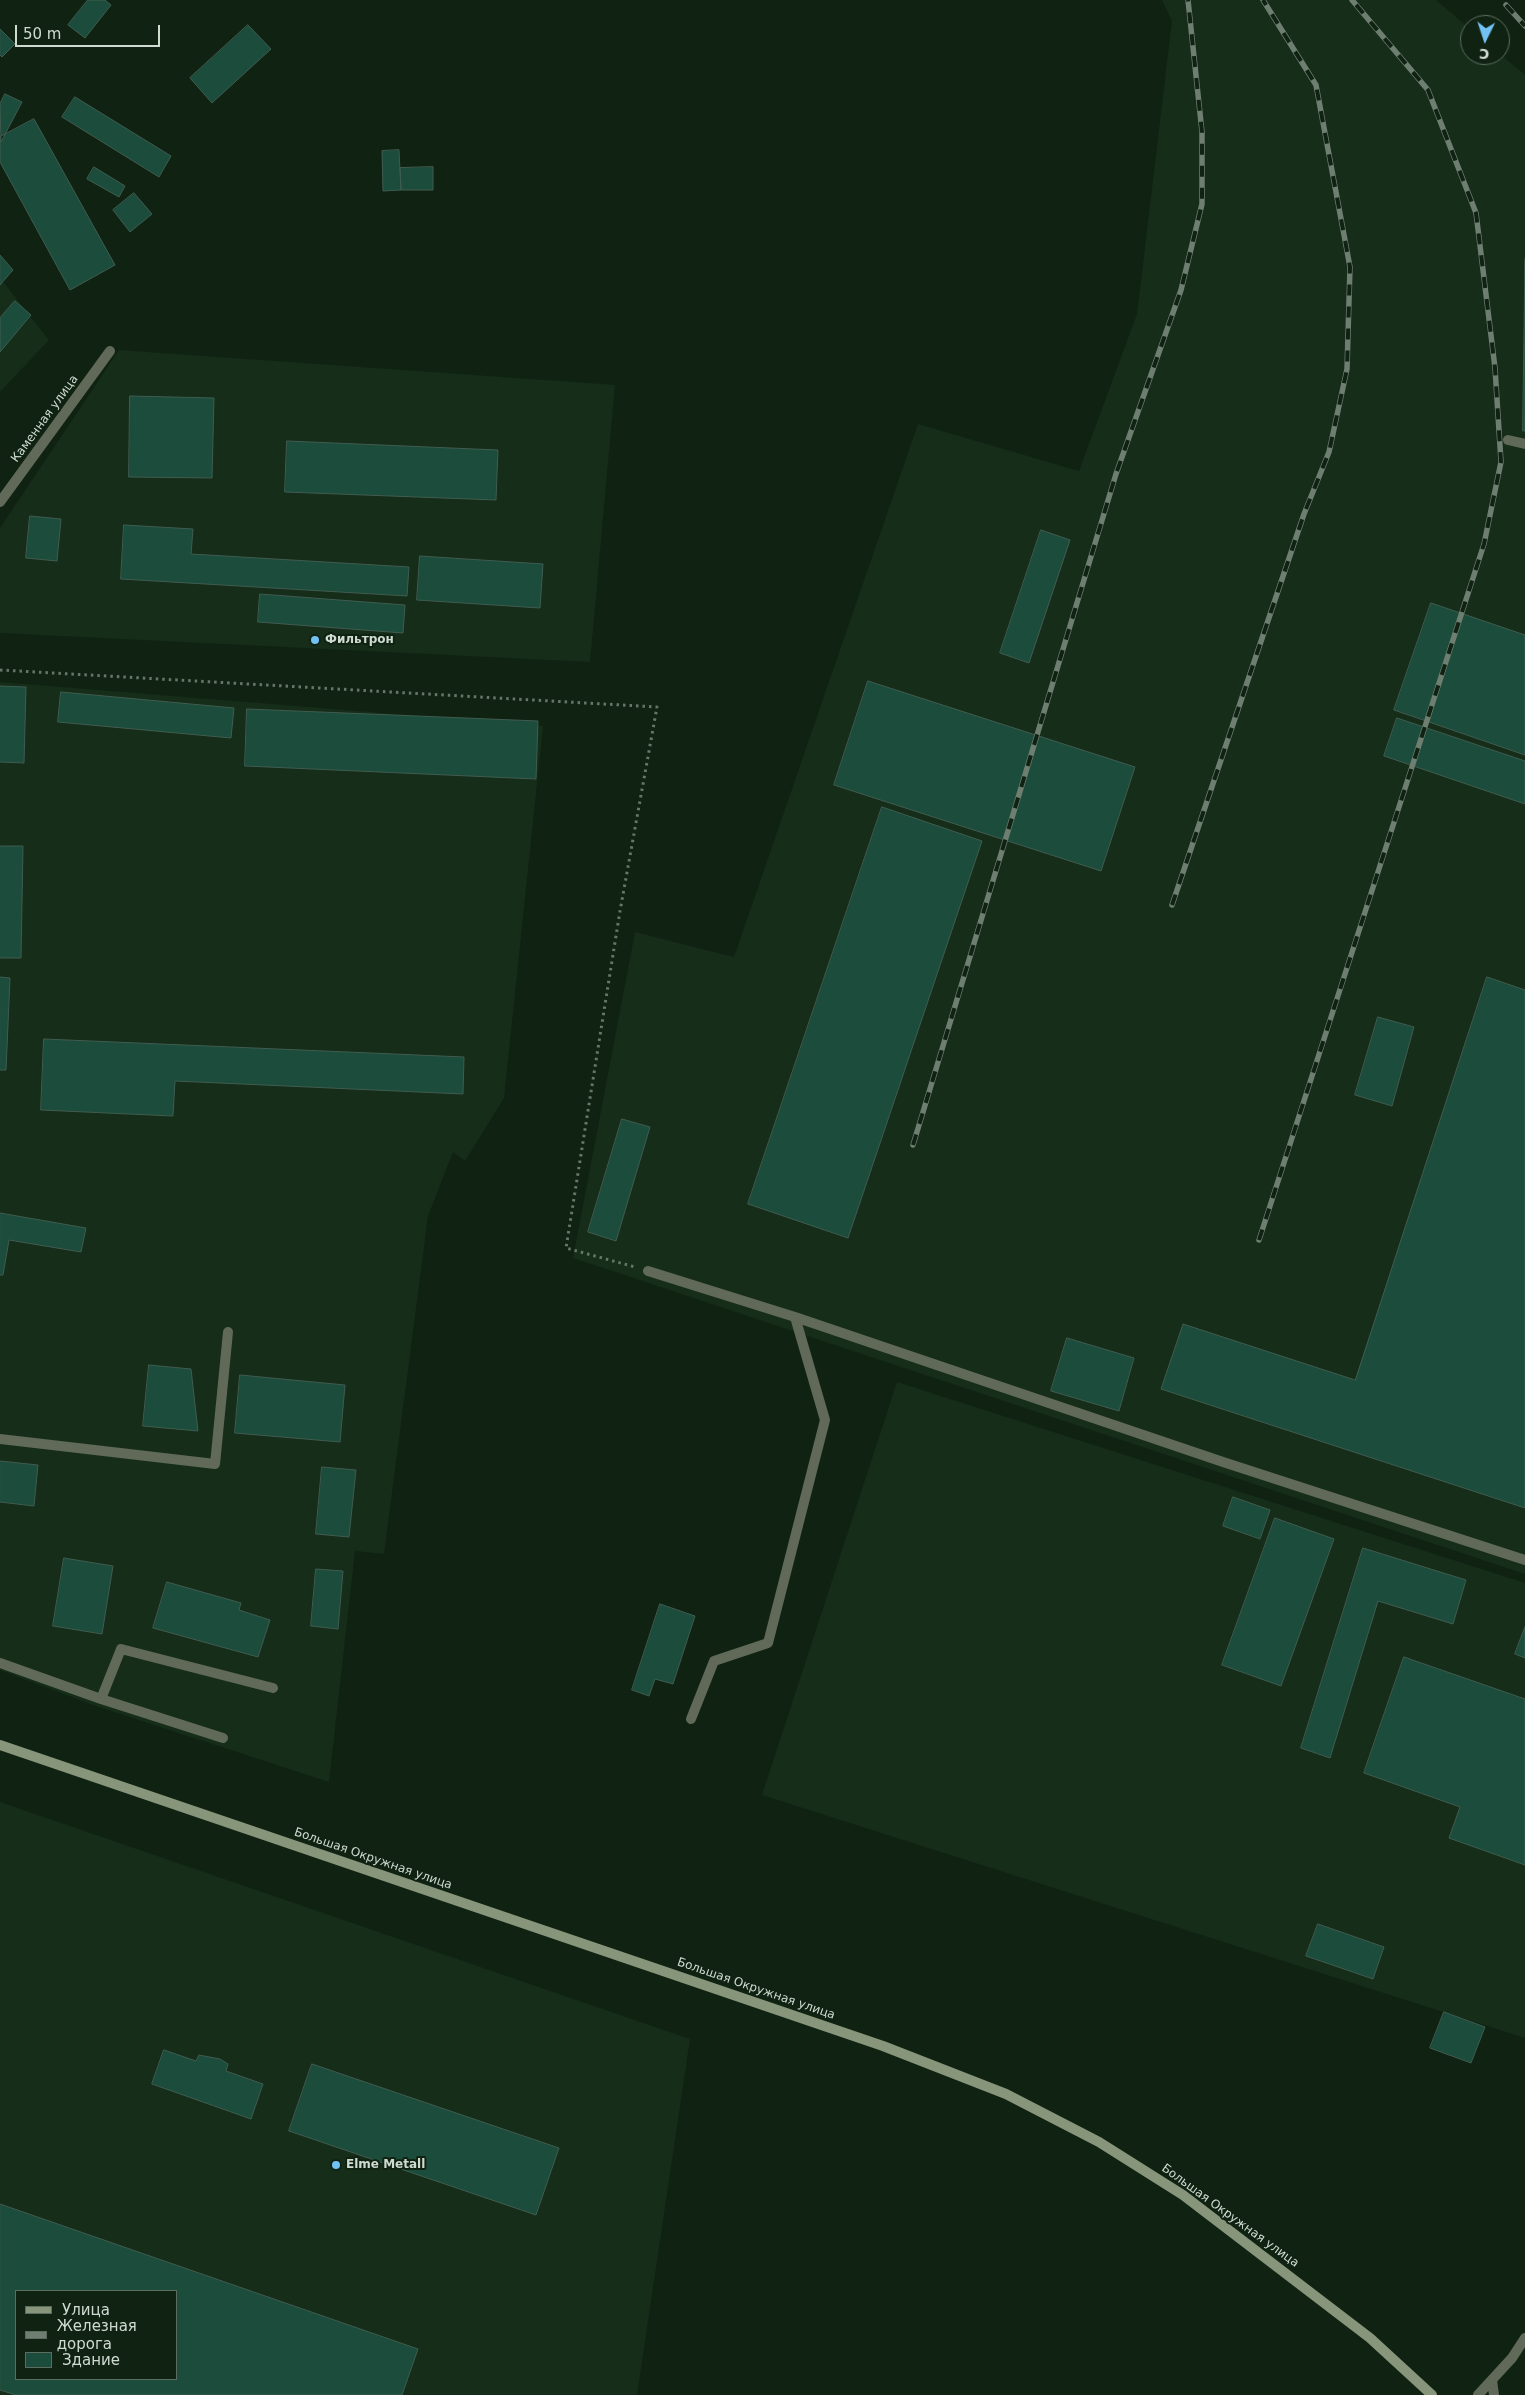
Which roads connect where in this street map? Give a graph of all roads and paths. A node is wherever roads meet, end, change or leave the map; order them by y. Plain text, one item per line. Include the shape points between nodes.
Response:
1 (110, 351) dead end
2 (1508, 440) dead end
3 (1525, 444) edge
4 (0, 502) edge
5 (0, 670) edge
6 (648, 1271) joint
7 (795, 1317) junction
8 (228, 1332) dead end
9 (0, 1439) edge
10 (1525, 1560) edge
11 (0, 1663) edge
12 (273, 1688) dead end
13 (101, 1699) junction
14 (691, 1719) dead end
15 (223, 1738) dead end
16 (0, 1745) edge
17 (1525, 2338) edge
18 (1492, 2380) junction
19 (1432, 2395) edge
20 (1478, 2395) edge
21 (1494, 2395) edge

1 - 4 street, Каменная улица
2 - 3 street
5 - 6 path via 657,707 620,911 566,1248
6 - 7 street
7 - 10 street
7 - 14 street via 825,1420 768,1642 714,1662
8 - 9 street via 215,1464
11 - 13 street
12 - 13 street via 121,1649
13 - 15 street
16 - 19 main road, Большая Окружная улица via 883,2046 1006,2094 1099,2142 1183,2195 1370,2338
17 - 18 street
18 - 20 street
18 - 21 street

